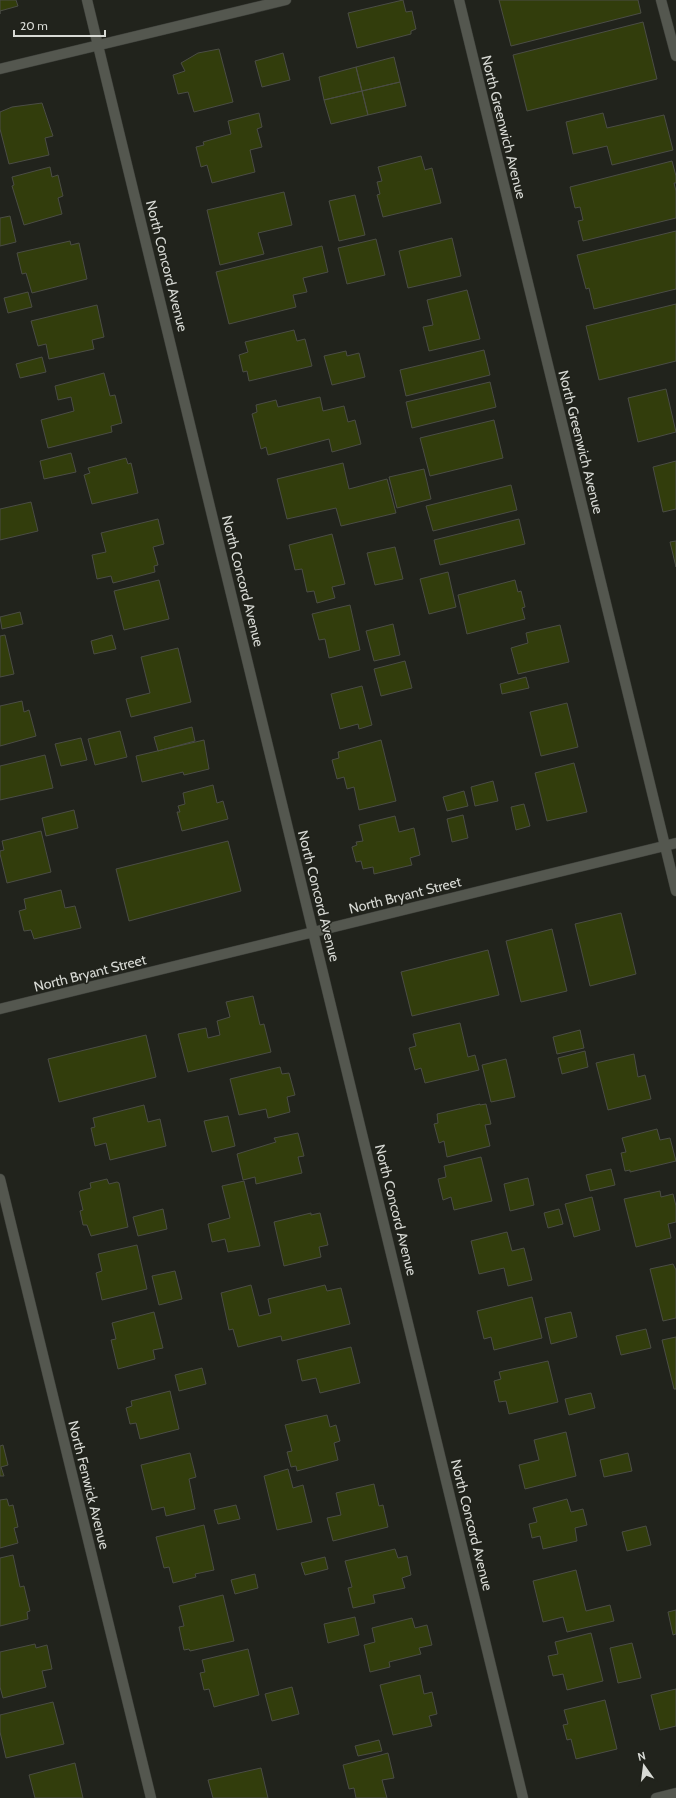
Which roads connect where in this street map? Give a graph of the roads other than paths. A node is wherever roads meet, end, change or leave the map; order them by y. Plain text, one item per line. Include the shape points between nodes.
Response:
1 (87, 0) edge
2 (286, 0) edge
3 (459, 0) edge
4 (661, 0) edge
5 (99, 45) junction
6 (676, 56) edge
7 (0, 69) edge
8 (676, 843) edge
9 (665, 845) junction
10 (676, 891) edge
11 (314, 932) junction
12 (0, 1009) edge
13 (0, 1179) edge
14 (676, 1793) edge
15 (151, 1798) edge
16 (523, 1798) edge
17 (656, 1798) edge

1 - 5 street, North Concord Avenue
2 - 5 street
3 - 9 street, North Greenwich Avenue
4 - 6 street
5 - 7 street
5 - 11 street, North Concord Avenue
8 - 9 street, North Bryant Street
9 - 10 street, North Greenwich Avenue
9 - 11 street, North Bryant Street
11 - 12 street, North Bryant Street
11 - 16 street, North Concord Avenue
13 - 15 street, North Fenwick Avenue
14 - 17 street

